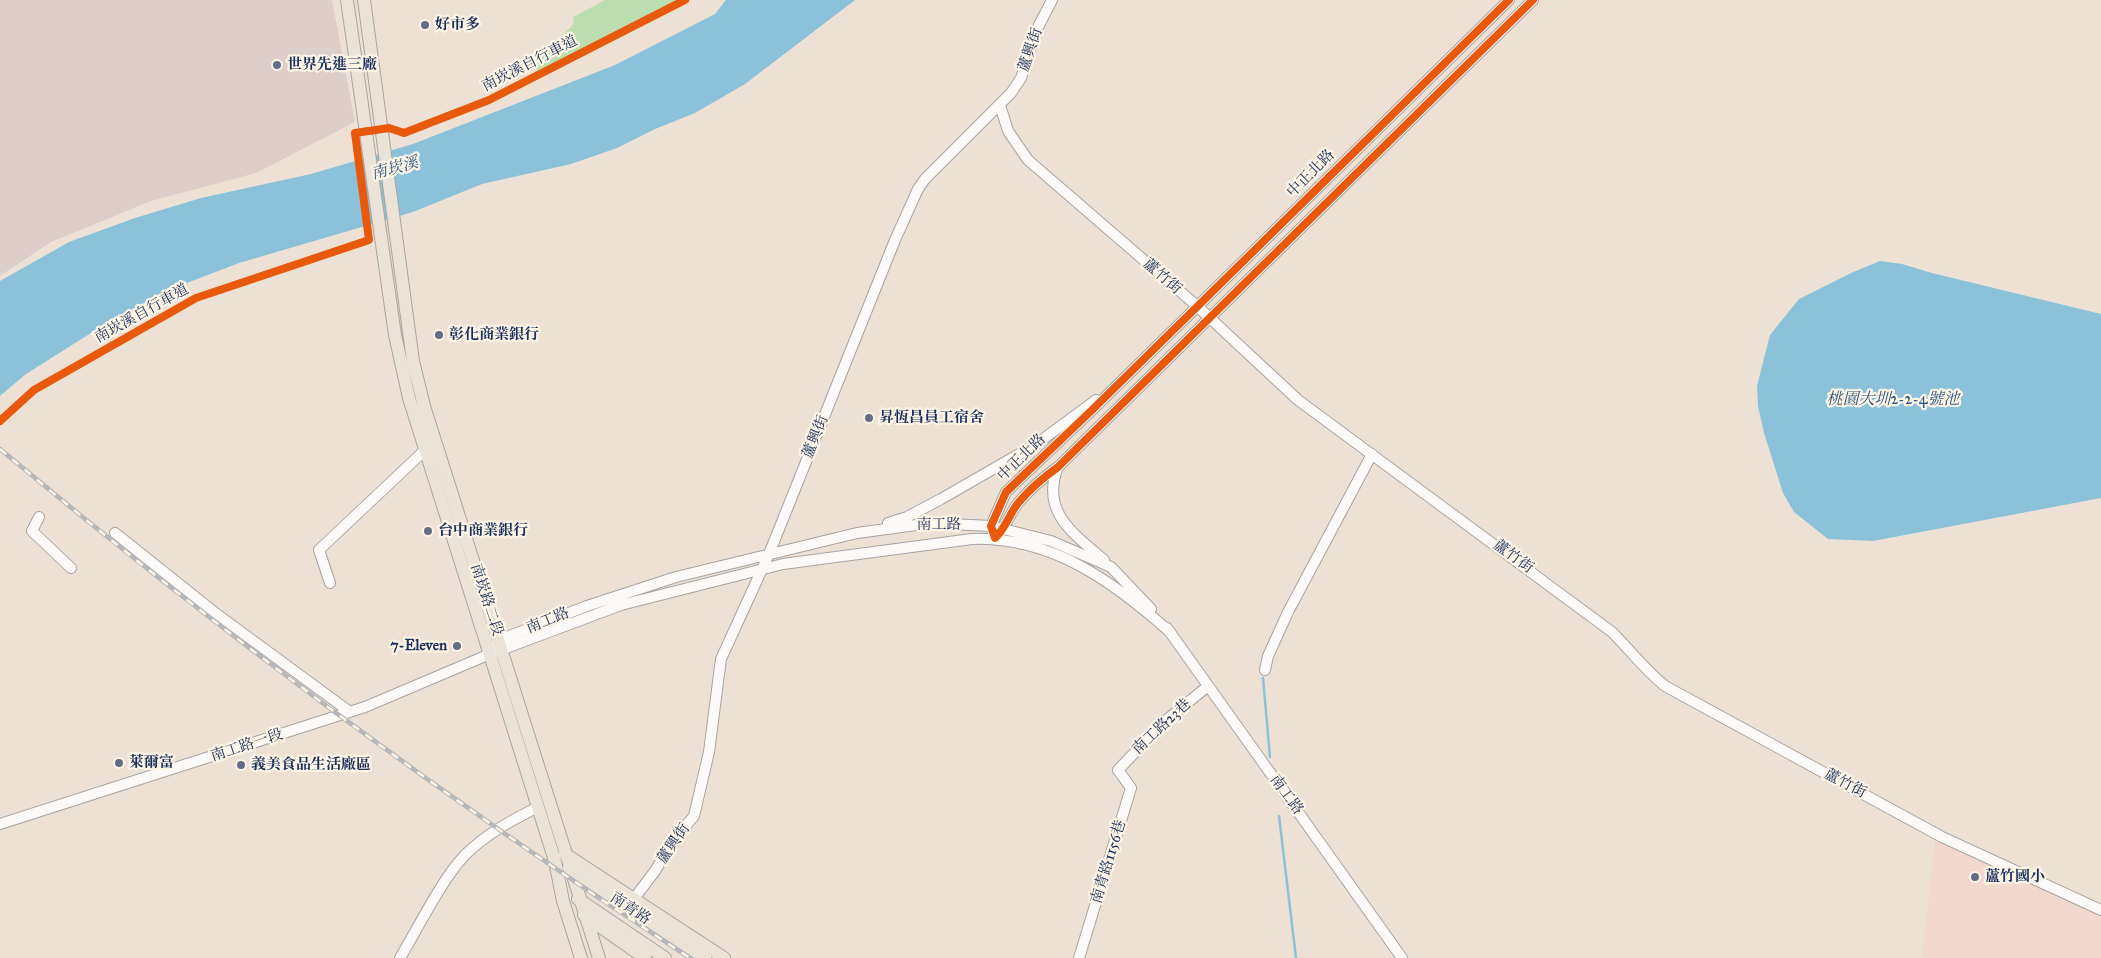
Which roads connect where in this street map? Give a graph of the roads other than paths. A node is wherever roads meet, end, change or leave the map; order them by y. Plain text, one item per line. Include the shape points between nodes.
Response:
1 (346, 0) edge
2 (364, 0) edge
3 (1052, 0) edge
4 (1509, 0) edge
5 (1533, 0) edge
6 (1000, 105) junction
7 (1197, 306) junction
8 (1208, 317) junction
9 (1111, 389) junction
10 (425, 450) junction
11 (1372, 454) junction
12 (1058, 467) junction
13 (39, 517) dead end
14 (991, 526) junction
15 (1004, 530) junction
16 (857, 532) junction
17 (115, 533) dead end
18 (995, 538) junction
19 (769, 554) junction
20 (1111, 567) junction
21 (71, 568) dead end
22 (762, 569) junction
23 (330, 583) dead end
24 (1170, 632) junction
25 (497, 648) junction
26 (1265, 670) dead end
27 (1208, 686) junction
28 (350, 712) junction
29 (1118, 770) joint
30 (538, 807) junction
31 (0, 824) edge
32 (551, 846) junction
33 (568, 856) junction
34 (555, 861) junction
35 (571, 869) junction
36 (562, 895) junction
37 (633, 900) junction
38 (581, 901) junction
39 (2101, 910) edge
40 (586, 916) junction
41 (400, 958) edge
42 (581, 958) edge
43 (599, 958) edge
44 (645, 958) edge
45 (666, 958) edge
46 (705, 958) edge
47 (724, 958) edge
48 (1079, 958) edge
49 (1402, 958) edge

1 - 10 main road, 南崁路二段 via 401,364
2 - 25 main road, 南崁路二段 via 413,361 425,411
3 - 6 street, 蘆興街 via 1035,33 1021,78
4 - 7 street, 中正北路
5 - 8 street, 中正北路
6 - 7 street, 蘆竹街 via 1008,131 1028,160
6 - 19 street, 蘆興街 via 925,179 918,190
7 - 8 street, 蘆竹街
7 - 9 street, 中正北路
8 - 11 street, 蘆竹街 via 1298,400
8 - 12 street, 中正北路
9 - 14 street, 中正北路 via 1006,492
9 - 16 street via 1035,444 962,487 907,517
10 - 23 street via 319,550
10 - 25 main road, 南崁路二段
11 - 26 street via 1288,612
11 - 39 street, 蘆竹街 via 1612,632 1648,673 1665,686 1942,838
12 - 15 street, 中正北路 via 1019,502
12 - 20 street via 1053,493 1058,515
13 - 21 street via 32,531
14 - 15 street, 南工路
14 - 16 street, 南工路 via 931,523
14 - 18 street
15 - 18 street, 中正北路
15 - 20 street, 南工路 via 1051,541
16 - 19 street, 南工路
17 - 28 street via 214,612
18 - 22 street, 南工路 via 919,544
18 - 24 street, 南工路 via 1079,564 1110,582
19 - 22 street, 蘆興街
19 - 25 street, 南工路 via 676,577 587,606
20 - 24 street, 南工路 via 1141,596
22 - 25 street, 南工路 via 621,605
22 - 37 street, 蘆興街 via 722,658 709,752 694,816
24 - 27 street, 南工路
25 - 28 street, 南工路一段
25 - 30 main road, 南崁路二段
25 - 33 main road, 南崁路二段
27 - 29 street, 南工路23巷 via 1164,722
27 - 49 street, 南工路
28 - 31 street, 南工路一段
29 - 48 street, 南青路1156巷 via 1131,788
30 - 32 main road, 南崁路二段
30 - 41 street via 504,824 466,855 454,869
32 - 33 main road
32 - 34 main road, 南崁路二段
33 - 35 main road, 南崁路二段
33 - 37 main road
34 - 35 main road, 南青路
34 - 36 main road, 南崁路二段
35 - 38 main road, 南崁路二段
35 - 46 main road, 南青路
36 - 38 main road, 南青路
36 - 40 main road
36 - 42 main road, 南崁路二段
37 - 47 main road
38 - 40 main road, 南崁路二段
38 - 45 main road, 南青路
40 - 43 main road, 南崁路二段
40 - 44 main road

